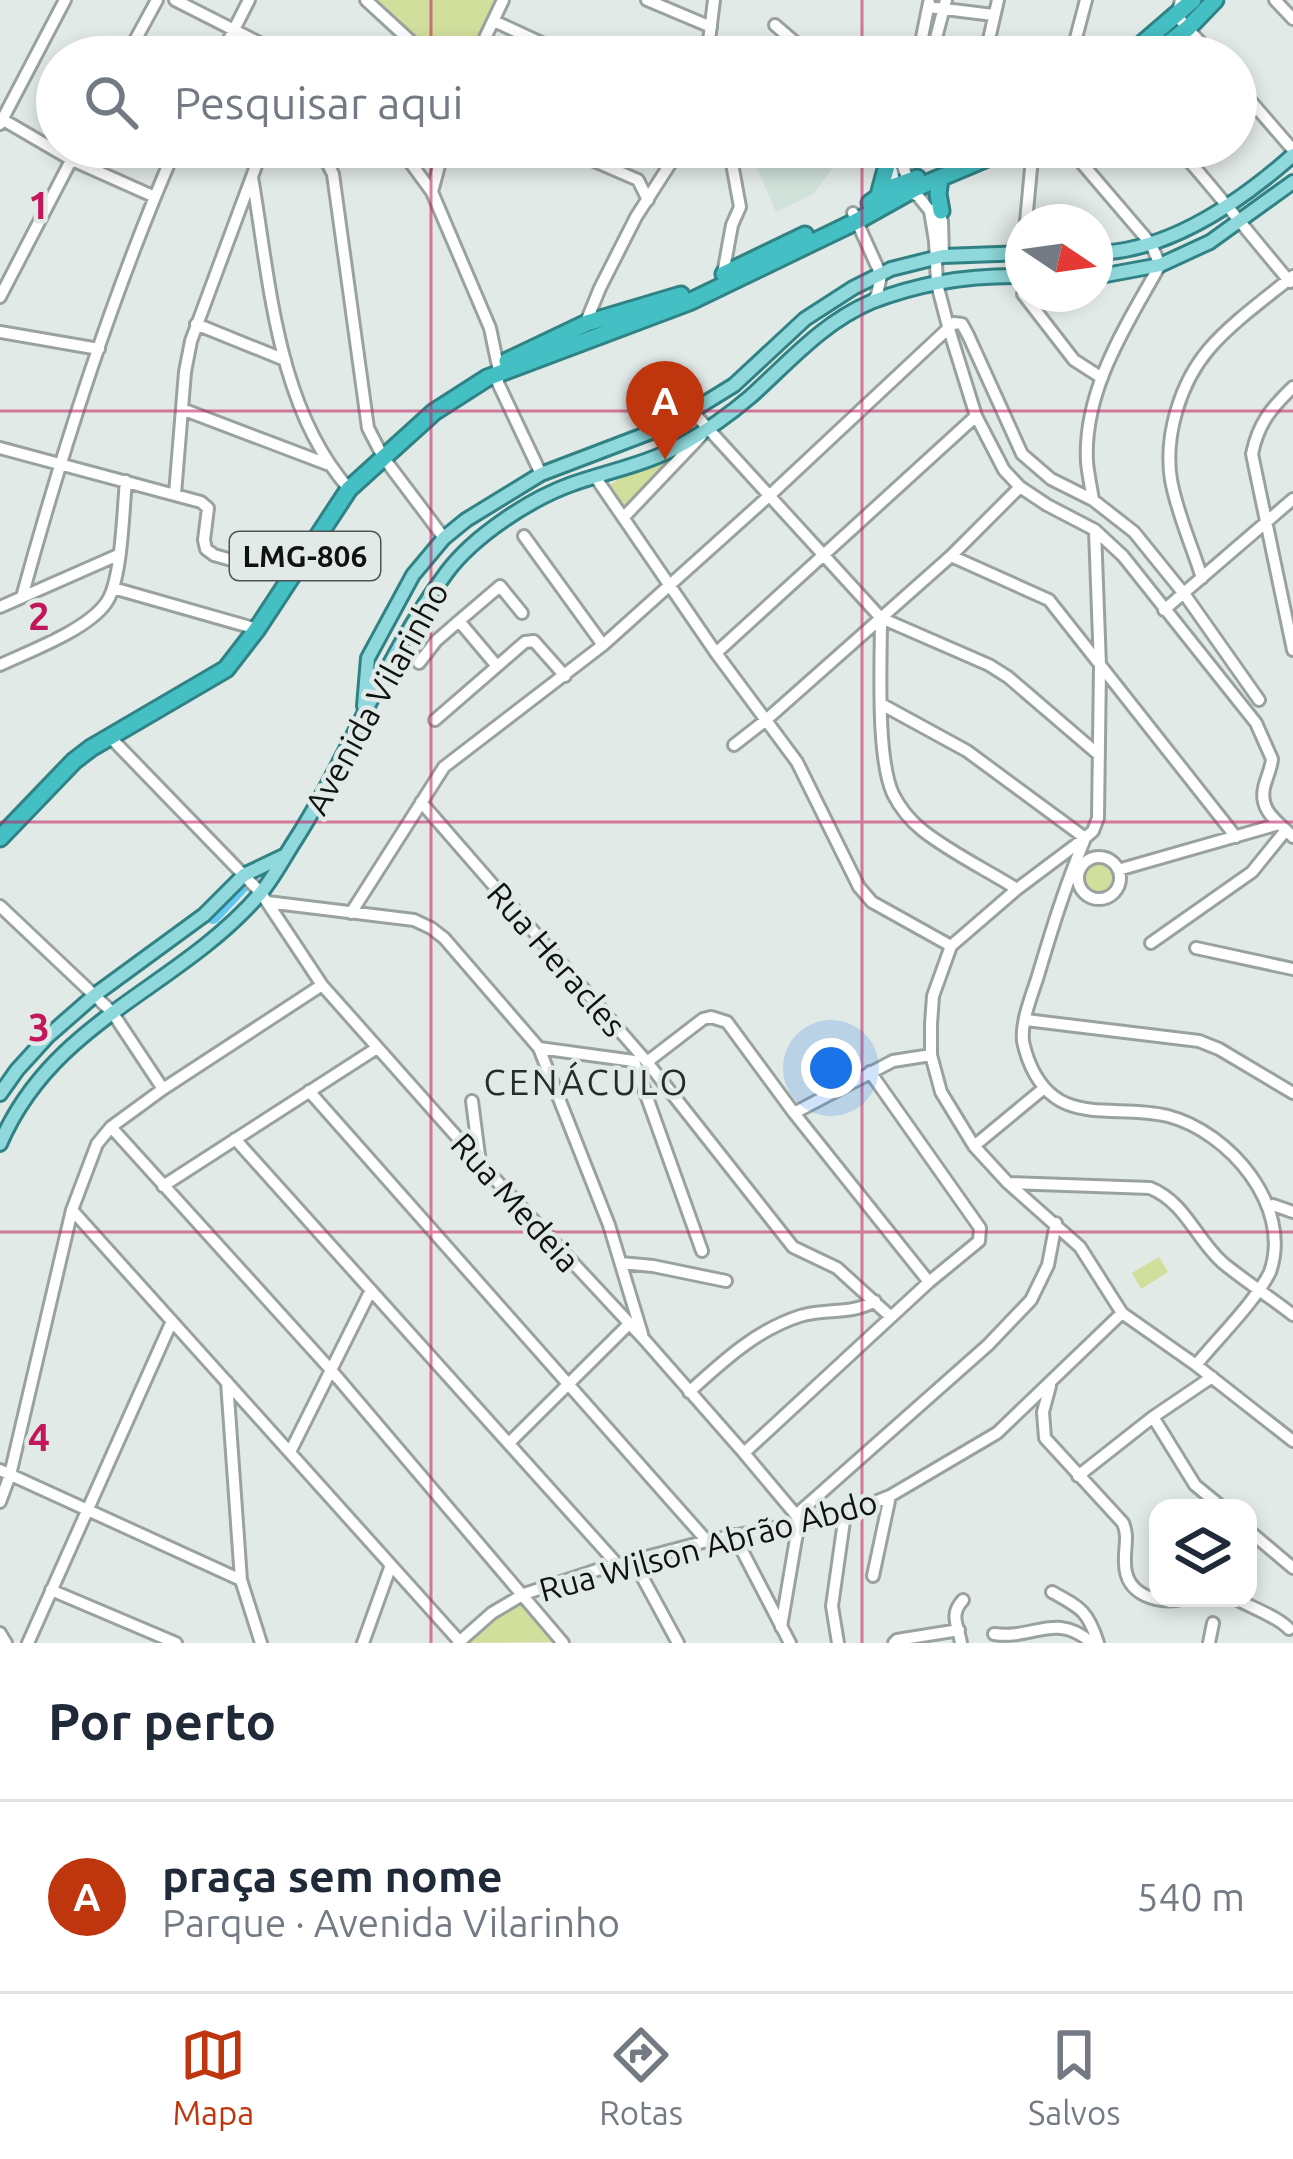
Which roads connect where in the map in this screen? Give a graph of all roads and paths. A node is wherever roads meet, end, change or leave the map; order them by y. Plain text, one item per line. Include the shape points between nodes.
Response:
1 (65, 0) edge
2 (157, 0) edge
3 (175, 0) edge
4 (249, 0) edge
5 (366, 0) edge
6 (503, 0) edge
7 (647, 0) edge
8 (714, 0) edge
9 (998, 0) edge
10 (1086, 0) edge
11 (1192, 0) edge
12 (1215, 0) edge
13 (1276, 0) edge
14 (930, 3) edge
15 (945, 4) edge
16 (994, 15) junction
17 (1182, 15) edge
18 (1293, 19) edge
19 (494, 21) junction
20 (776, 25) dead end
21 (711, 27) junction
22 (233, 32) junction
23 (46, 36) edge
24 (137, 36) edge
25 (231, 36) edge
26 (242, 36) edge
27 (405, 36) edge
28 (486, 36) edge
29 (526, 36) edge
30 (710, 36) edge
31 (788, 36) edge
32 (923, 36) edge
33 (937, 36) edge
34 (990, 36) edge
35 (1076, 36) edge
36 (1154, 36) edge
37 (36, 54) edge
38 (1257, 109) edge
39 (1, 120) edge
40 (36, 140) edge
41 (1293, 152) edge
42 (68, 168) edge
43 (90, 168) edge
44 (167, 168) edge
45 (253, 168) edge
46 (330, 168) edge
47 (414, 168) edge
48 (438, 168) edge
49 (610, 168) edge
50 (668, 168) edge
51 (733, 168) edge
52 (886, 168) edge
53 (898, 168) edge
54 (903, 168) edge
55 (945, 168) edge
56 (964, 168) edge
57 (1031, 168) edge
58 (1086, 168) edge
59 (1195, 168) edge
60 (1276, 170) junction
61 (251, 174) junction
62 (940, 178) junction
63 (1293, 182) edge
64 (907, 187) junction
65 (432, 192) junction
66 (1280, 193) junction
67 (154, 196) junction
68 (878, 199) junction
69 (648, 200) junction
70 (1028, 204) edge
71 (1227, 204) junction
72 (940, 211) junction
73 (855, 217) junction
74 (1238, 222) junction
75 (1151, 244) junction
76 (1113, 250) edge
77 (1005, 254) edge
78 (940, 257) junction
79 (1160, 265) junction
80 (723, 274) junction
81 (1113, 274) edge
82 (881, 275) junction
83 (1005, 277) edge
84 (957, 280) junction
85 (1292, 280) edge
86 (937, 284) junction
87 (600, 288) junction
88 (0, 297) edge
89 (872, 302) junction
90 (945, 312) junction
91 (1037, 312) edge
92 (618, 314) junction
93 (587, 323) junction
94 (196, 324) junction
95 (948, 326) junction
96 (0, 332) edge
97 (99, 349) junction
98 (556, 354) junction
99 (285, 360) junction
100 (503, 369) junction
101 (1102, 378) junction
102 (1293, 387) edge
103 (182, 409) junction
104 (692, 411) junction
105 (976, 416) junction
106 (708, 428) junction
107 (622, 442) junction
108 (0, 448) edge
109 (383, 457) junction
110 (327, 464) junction
111 (59, 465) junction
112 (541, 474) junction
113 (596, 478) junction
114 (126, 481) junction
115 (569, 485) junction
116 (1020, 487) junction
117 (349, 489) junction
118 (176, 494) junction
119 (770, 496) junction
120 (1293, 499) edge
121 (1094, 500) junction
122 (625, 517) junction
123 (1267, 521) junction
124 (1096, 530) junction
125 (524, 536) dead end
126 (444, 538) junction
127 (118, 555) junction
128 (825, 555) junction
129 (951, 556) junction
130 (291, 577) junction
131 (1202, 578) junction
132 (669, 583) junction
133 (113, 588) junction
134 (1185, 595) junction
135 (22, 597) junction
136 (0, 607) edge
137 (1164, 610) junction
138 (521, 613) dead end
139 (881, 618) junction
140 (458, 621) junction
141 (257, 629) junction
142 (603, 645) junction
143 (1293, 650) edge
144 (716, 653) junction
145 (419, 662) dead end
146 (0, 665) edge
147 (496, 665) junction
148 (1100, 666) junction
149 (565, 676) junction
150 (1259, 700) dead end
151 (881, 704) junction
152 (362, 719) junction
153 (435, 720) dead end
154 (766, 720) junction
155 (115, 735) junction
156 (734, 745) dead end
157 (1099, 755) junction
158 (421, 802) junction
159 (1286, 830) edge
160 (1236, 837) junction
161 (0, 838) edge
162 (1085, 838) junction
163 (0, 851) edge
164 (286, 854) junction
165 (1090, 858) junction
166 (1118, 870) junction
167 (249, 872) junction
168 (1072, 882) junction
169 (1017, 889) junction
170 (264, 898) junction
171 (0, 906) edge
172 (351, 914) junction
173 (1150, 943) dead end
174 (951, 946) junction
175 (1196, 948) dead end
176 (1293, 969) edge
177 (322, 986) junction
178 (96, 994) junction
179 (112, 1012) junction
180 (1026, 1020) junction
181 (377, 1048) junction
182 (538, 1048) junction
183 (931, 1054) junction
184 (640, 1059) junction
185 (870, 1072) junction
186 (163, 1089) junction
187 (1043, 1089) junction
188 (309, 1091) junction
189 (1293, 1093) edge
190 (0, 1094) edge
191 (472, 1101) dead end
192 (794, 1113) junction
193 (112, 1127) junction
194 (235, 1139) junction
195 (0, 1144) edge
196 (974, 1146) junction
197 (480, 1163) junction
198 (1008, 1183) junction
199 (163, 1186) junction
200 (1273, 1204) junction
201 (72, 1210) junction
202 (1293, 1212) edge
203 (1056, 1223) junction
204 (702, 1251) dead end
205 (621, 1263) junction
206 (726, 1281) dead end
207 (929, 1282) junction
208 (1259, 1289) junction
209 (371, 1290) junction
210 (875, 1301) junction
211 (1122, 1313) junction
212 (1293, 1315) edge
213 (891, 1317) junction
214 (172, 1321) junction
215 (628, 1325) junction
216 (643, 1338) junction
217 (1196, 1365) junction
218 (331, 1370) junction
219 (1212, 1377) junction
220 (227, 1382) junction
221 (1050, 1383) junction
222 (567, 1385) junction
223 (689, 1392) junction
224 (1154, 1417) junction
225 (1293, 1441) edge
226 (509, 1443) junction
227 (290, 1452) junction
228 (744, 1453) junction
229 (5, 1472) edge
230 (1078, 1476) junction
231 (890, 1496) junction
232 (1212, 1499) edge
233 (0, 1502) edge
234 (86, 1510) junction
235 (845, 1514) junction
236 (797, 1518) junction
237 (734, 1535) junction
238 (1257, 1537) edge
239 (706, 1541) junction
240 (633, 1560) junction
241 (617, 1564) junction
242 (391, 1565) junction
243 (1293, 1568) edge
244 (873, 1576) dead end
245 (241, 1580) junction
246 (51, 1590) junction
247 (1052, 1592) dead end
248 (524, 1594) junction
249 (1149, 1597) edge
250 (963, 1600) dead end
251 (1250, 1607) edge
252 (1213, 1623) dead end
253 (781, 1627) junction
254 (1289, 1629) dead end
255 (0, 1633) edge
256 (994, 1634) dead end
257 (960, 1637) edge
258 (6, 1643) edge
259 (28, 1643) edge
260 (176, 1643) edge
261 (261, 1643) edge
262 (363, 1643) edge
263 (459, 1643) edge
264 (563, 1643) edge
265 (678, 1643) edge
266 (790, 1643) edge
267 (838, 1643) edge
268 (894, 1643) edge
269 (1095, 1643) edge
270 (1209, 1643) edge

1 - 23 street
2 - 24 street
3 - 22 street
4 - 22 street
5 - 27 street
6 - 19 street
7 - 21 street
8 - 21 street
9 - 16 street
10 - 35 street
11 - 17 highway
12 - 17 highway
13 - 18 street
14 - 15 street
14 - 32 street
15 - 16 street
15 - 33 street
16 - 34 street
17 - 36 highway
19 - 28 street
19 - 29 street
20 - 31 street
21 - 30 street
22 - 25 street
22 - 26 street
37 - 39 street
38 - 41 street
39 - 40 street
41 - 60 main road
42 - 88 street
43 - 67 street
44 - 67 street
45 - 61 street
46 - 109 street via 368,428
47 - 65 street
48 - 65 street
49 - 69 street via 638,180
50 - 69 street
51 - 80 street via 740,207
52 - 68 highway
53 - 64 street
54 - 64 street
55 - 64 highway, LMG-806
56 - 62 highway, LMG-806
57 - 70 street
58 - 75 street
59 - 71 street
60 - 66 main road via 1271,181
60 - 71 main road
61 - 94 street
61 - 99 street
62 - 64 highway, LMG-806
62 - 72 highway
63 - 66 main road
64 - 68 highway, LMG-806
64 - 72 street
64 - 73 highway, LMG-806
64 - 78 street via 930,211
65 - 100 street
66 - 74 main road
67 - 97 street
68 - 73 highway, LMG-806
69 - 87 street
71 - 74 street
71 - 75 main road
72 - 78 street
73 - 80 highway, LMG-806
73 - 82 street
73 - 98 highway, LMG-806 via 688,302
74 - 79 main road
74 - 85 street
75 - 76 main road
75 - 79 street
77 - 78 main road, Avenida Vilarinho
78 - 82 main road, Avenida Vilarinho
78 - 86 street
79 - 81 main road
79 - 101 street
80 - 92 highway, LMG-806
82 - 89 street
82 - 104 main road, Avenida Vilarinho via 818,310
83 - 84 main road, Avenida Vilarinho
84 - 86 main road, Avenida Vilarinho
84 - 90 street
85 - 131 street via 1210,347 1181,397 1172,481
86 - 89 main road, Avenida Vilarinho
86 - 90 street
87 - 92 street
87 - 93 street
89 - 106 main road, Avenida Vilarinho via 829,325
90 - 95 street
91 - 101 street via 1074,360
92 - 93 highway, LMG-806
93 - 98 street
93 - 100 highway, LMG-806
94 - 99 street
94 - 103 street
95 - 105 street
95 - 119 street
95 - 121 street via 962,324 1022,454
96 - 97 street
97 - 111 street
98 - 100 highway, LMG-806
99 - 110 street
100 - 109 highway, LMG-806 via 434,412
100 - 112 street
101 - 121 street via 1087,460
102 - 123 street via 1257,430 1252,454
103 - 110 street
103 - 118 street
104 - 106 street
104 - 107 main road, Avenida Vilarinho
105 - 116 street
105 - 128 street
106 - 113 main road, Avenida Vilarinho
106 - 119 street
106 - 122 street
107 - 112 main road, Avenida Vilarinho
107 - 113 main road via 600,453
108 - 111 street
109 - 117 highway, LMG-806
109 - 126 street
110 - 117 street
111 - 114 street
111 - 135 street
112 - 115 main road
112 - 126 main road, Avenida Vilarinho
113 - 115 main road, Avenida Vilarinho
113 - 122 street
114 - 118 street
114 - 127 street
115 - 152 main road, Avenida Vilarinho via 478,539 448,571
116 - 124 street
116 - 129 street
117 - 130 highway, LMG-806
118 - 130 street via 208,508 204,540 214,555
119 - 128 street
119 - 132 street
120 - 123 street
121 - 134 street via 1134,532
122 - 132 street
123 - 131 street
123 - 143 street
124 - 137 street
124 - 148 street
125 - 142 street
126 - 152 main road, Avenida Vilarinho via 413,575 368,658
127 - 133 street
127 - 135 street
128 - 139 street
128 - 144 street
129 - 139 street
129 - 148 street via 1049,600
130 - 141 highway, LMG-806
131 - 134 street
132 - 142 street
132 - 144 street
133 - 141 street
133 - 146 street via 86,621
134 - 137 street
134 - 150 street
135 - 136 street
137 - 159 street via 1269,746 1263,802
138 - 140 street via 497,586
139 - 151 street
139 - 154 street
139 - 157 street via 989,665
140 - 145 street
140 - 147 street
141 - 155 highway, LMG-806 via 226,669
142 - 149 street
144 - 154 street
147 - 149 street via 534,641
147 - 153 street
148 - 157 street
148 - 160 street
149 - 158 street via 444,767
151 - 162 street via 967,751
151 - 169 street via 886,768 903,811
152 - 164 main road, Avenida Vilarinho
154 - 156 street
154 - 174 street via 859,887
155 - 161 highway, LMG-806 via 74,760
155 - 163 highway, LMG-806
155 - 167 street, Rua Medeia
157 - 162 street via 1098,818
158 - 172 street
158 - 184 street, Rua Heracles
159 - 160 street
159 - 173 street via 1252,872
160 - 166 street
162 - 165 street
162 - 168 street
162 - 169 street
164 - 167 main road
164 - 170 main road, Avenida Vilarinho
165 - 166 street via 1103,857
165 - 168 street
166 - 168 street via 1119,884 1104,898
167 - 170 street, Rua Medeia
167 - 178 main road
168 - 180 street
169 - 174 street
170 - 172 street
170 - 177 street, Rua Medeia
170 - 179 main road, Avenida Vilarinho
171 - 178 street
172 - 182 street via 431,928
174 - 183 street via 933,996
175 - 176 street
177 - 181 street, Rua Medeia
177 - 186 street
178 - 179 street
178 - 190 main road
179 - 186 street
179 - 195 main road, Avenida Vilarinho via 59,1054
180 - 187 street via 1023,1039
180 - 189 street via 1199,1042
181 - 188 street
181 - 197 street, Rua Medeia
182 - 184 street
182 - 205 street
183 - 185 street
183 - 196 street via 941,1092
184 - 192 street via 703,1019 719,1018
184 - 204 street
184 - 210 street, Rua Heracles via 793,1247 837,1268
185 - 192 street
185 - 207 street via 982,1234
186 - 193 street
187 - 196 street
187 - 200 street via 1072,1106 1190,1123 1253,1171
188 - 194 street
188 - 222 street
191 - 197 street
192 - 207 street
193 - 199 street
193 - 201 street
194 - 199 street
194 - 209 street
196 - 198 street
197 - 215 street, Rua Medeia
198 - 203 street
198 - 208 street via 1150,1188
199 - 218 street
200 - 202 street
200 - 208 street via 1278,1246
201 - 214 street
201 - 229 street
203 - 211 street
203 - 236 street via 1031,1300
205 - 206 street
205 - 216 street
207 - 213 street
208 - 212 street
208 - 217 street
209 - 218 street
209 - 226 street
210 - 213 street, Rua Heracles
210 - 223 street via 770,1328
211 - 217 street
211 - 221 street, Rua Wilson Abrão Abdo
213 - 228 street
214 - 220 street
214 - 234 street
215 - 216 street, Rua Medeia
215 - 222 street
216 - 223 street, Rua Medeia
217 - 219 street
218 - 227 street
218 - 248 street
219 - 224 street
219 - 225 street
220 - 227 street
220 - 245 street
221 - 230 street via 1045,1438
221 - 231 street, Rua Wilson Abrão Abdo via 997,1433
222 - 226 street
222 - 239 street
223 - 228 street, Rua Medeia
224 - 230 street
224 - 232 street
226 - 241 street
227 - 242 street
228 - 236 street, Rua Medeia
229 - 233 street
229 - 234 street
230 - 249 street via 1123,1522 1126,1573
231 - 235 street, Rua Wilson Abrão Abdo
231 - 244 street
234 - 245 street
234 - 246 street
235 - 236 street, Rua Wilson Abrão Abdo
235 - 267 street via 832,1606
236 - 237 street, Rua Wilson Abrão Abdo
236 - 253 street
237 - 239 street, Rua Wilson Abrão Abdo
237 - 253 street
238 - 243 street
239 - 240 street, Rua Wilson Abrão Abdo
240 - 241 street, Rua Wilson Abrão Abdo
240 - 265 street
241 - 248 street, Rua Wilson Abrão Abdo
242 - 262 street
242 - 263 street
245 - 261 street
246 - 259 street
246 - 260 street
247 - 269 street via 1090,1618
248 - 263 street, Rua Wilson Abrão Abdo
248 - 264 street
250 - 257 street via 953,1616
251 - 254 street
252 - 270 street
253 - 266 street
255 - 258 street
256 - 269 street via 1064,1627
257 - 268 street

